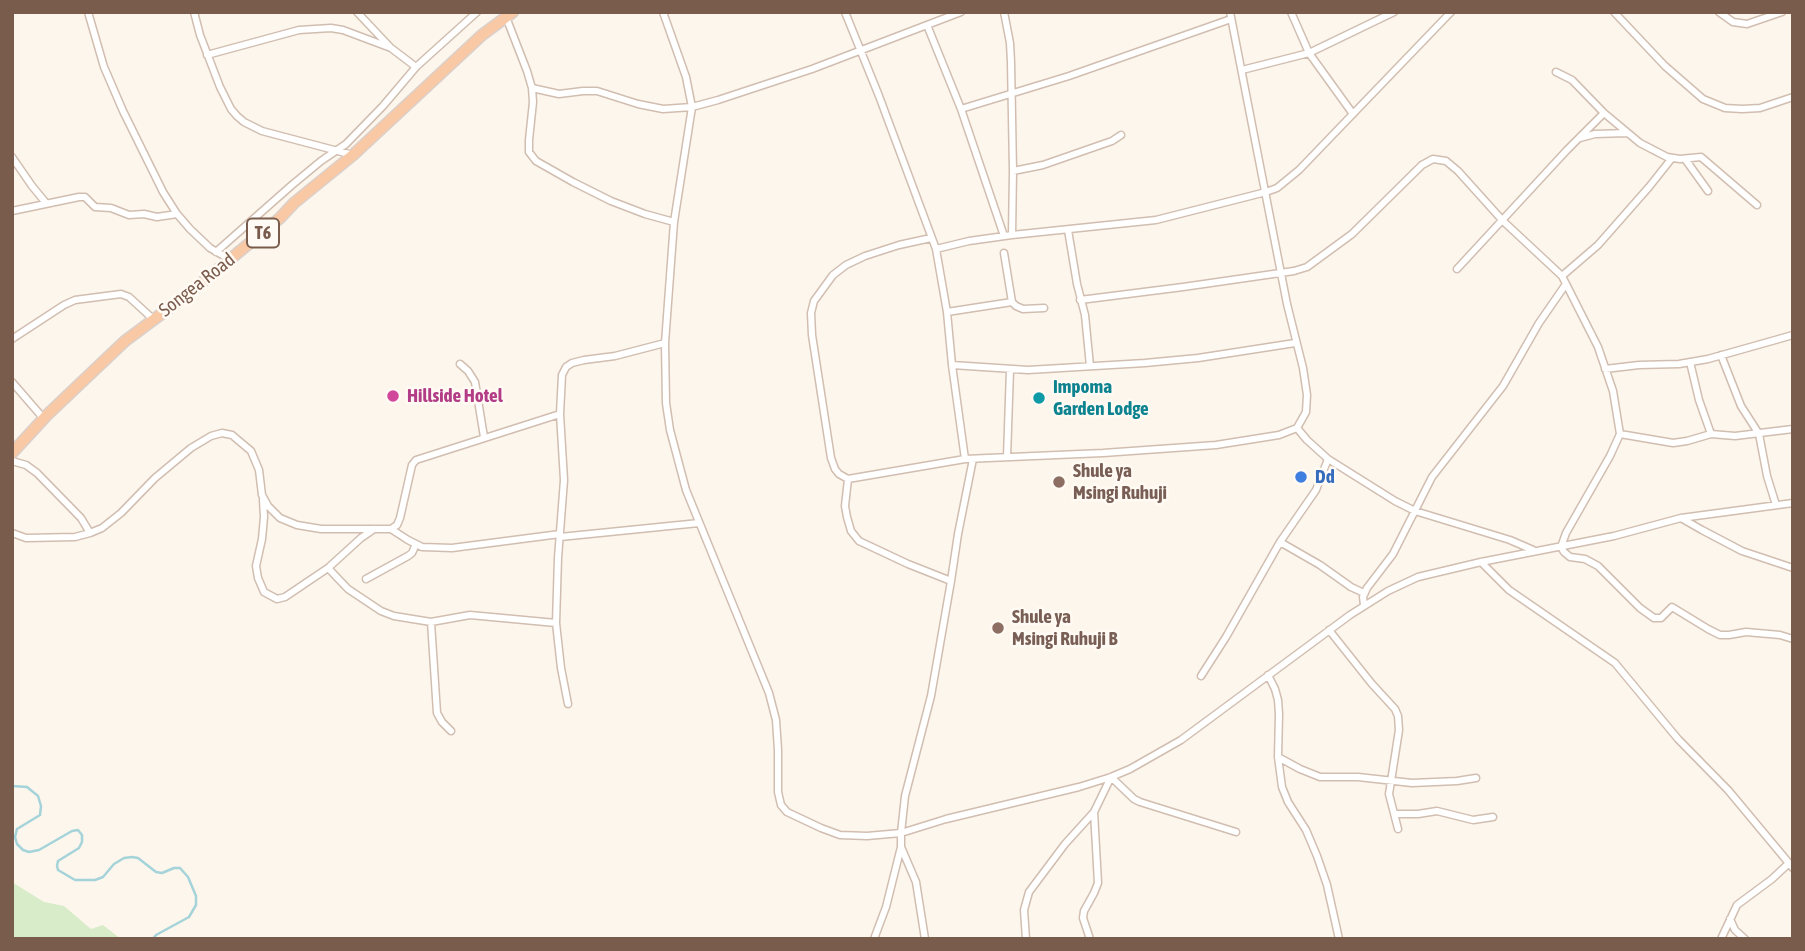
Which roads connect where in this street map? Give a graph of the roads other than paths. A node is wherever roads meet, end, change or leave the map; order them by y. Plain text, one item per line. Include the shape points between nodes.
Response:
1 (88, 12) edge
2 (194, 12) edge
3 (357, 12) edge
4 (477, 12) edge
5 (663, 12) edge
6 (845, 12) edge
7 (961, 12) edge
8 (1004, 12) edge
9 (1291, 12) edge
10 (1371, 12) edge
11 (1394, 12) edge
12 (1451, 12) edge
13 (1614, 12) edge
14 (1719, 12) edge
15 (1783, 12) edge
16 (508, 14) edge
17 (1231, 16) edge
18 (1375, 21) junction
19 (927, 25) junction
20 (391, 48) junction
21 (861, 50) junction
22 (1309, 53) junction
23 (207, 55) junction
24 (416, 67) junction
25 (1242, 70) junction
26 (1556, 72) dead end
27 (532, 88) junction
28 (1011, 93) junction
29 (1793, 97) edge
30 (692, 107) junction
31 (961, 109) junction
32 (1604, 113) junction
33 (1353, 114) junction
34 (1627, 133) junction
35 (1121, 135) dead end
36 (1578, 139) junction
37 (338, 151) junction
38 (353, 155) junction
39 (12, 157) edge
40 (1672, 158) junction
41 (1685, 159) junction
42 (1013, 171) junction
43 (1707, 191) dead end
44 (1266, 192) junction
45 (47, 203) junction
46 (1757, 205) dead end
47 (12, 211) edge
48 (177, 214) junction
49 (1503, 221) junction
50 (674, 222) junction
51 (1068, 230) junction
52 (1012, 235) junction
53 (1004, 236) junction
54 (930, 238) junction
55 (936, 249) junction
56 (216, 252) junction
57 (1004, 253) dead end
58 (231, 260) junction
59 (1457, 269) dead end
60 (1282, 273) junction
61 (1562, 276) junction
62 (1566, 284) junction
63 (1080, 300) junction
64 (1012, 302) junction
65 (1044, 308) dead end
66 (947, 312) junction
67 (153, 319) junction
68 (1793, 335) edge
69 (12, 339) edge
70 (665, 343) junction
71 (1296, 343) junction
72 (1721, 355) junction
73 (1690, 362) junction
74 (460, 364) dead end
75 (952, 365) junction
76 (1090, 366) junction
77 (1605, 369) junction
78 (1010, 370) junction
79 (12, 382) edge
80 (560, 414) junction
81 (44, 419) junction
82 (1297, 428) junction
83 (1793, 429) edge
84 (1619, 434) junction
85 (1711, 434) junction
86 (1759, 434) junction
87 (484, 437) junction
88 (12, 453) edge
89 (1007, 457) junction
90 (969, 459) junction
91 (1328, 459) junction
92 (12, 461) edge
93 (848, 479) junction
94 (262, 495) junction
95 (1793, 503) edge
96 (1776, 505) junction
97 (1415, 511) junction
98 (1681, 518) junction
99 (699, 523) junction
100 (374, 529) junction
101 (391, 529) junction
102 (12, 533) edge
103 (90, 533) junction
104 (560, 536) junction
105 (1280, 542) junction
106 (416, 544) junction
107 (1561, 547) junction
108 (1535, 551) junction
109 (1481, 562) junction
110 (328, 568) junction
111 (1793, 568) edge
112 (366, 579) dead end
113 (951, 581) junction
114 (1364, 593) junction
115 (1364, 605) junction
116 (431, 622) junction
117 (556, 623) junction
118 (1329, 630) junction
119 (1793, 639) edge
120 (1201, 676) dead end
121 (1268, 676) junction
122 (568, 704) dead end
123 (451, 731) dead end
124 (1278, 757) junction
125 (1111, 777) junction
126 (1476, 779) dead end
127 (1392, 782) junction
128 (1094, 811) junction
129 (1395, 814) junction
130 (1493, 817) dead end
131 (1398, 829) dead end
132 (1236, 832) dead end
133 (901, 833) junction
134 (901, 847) junction
135 (1790, 866) edge
136 (1730, 919) junction
137 (874, 939) edge
138 (925, 939) edge
139 (1026, 939) edge
140 (1090, 939) edge
141 (1339, 939) edge
142 (1721, 939) edge
143 (1745, 939) edge

1 - 48 street via 123,111
2 - 23 street
3 - 20 street
4 - 24 street
5 - 30 street
6 - 21 street
7 - 19 street
8 - 28 street
9 - 22 street
10 - 18 street
11 - 18 street
12 - 33 street
13 - 29 street via 1703,99 1742,109
14 - 15 street via 1741,24
16 - 27 street
16 - 38 highway, Songea Road / T6
17 - 25 street
17 - 28 street
18 - 22 street
19 - 21 street
19 - 31 street
20 - 23 street via 331,27 281,34
20 - 24 street
21 - 30 street
21 - 54 street
22 - 25 street
22 - 33 street
23 - 37 street via 225,100 244,122
24 - 37 street
25 - 44 street
26 - 32 street via 1572,80
27 - 30 street via 559,94 597,91 651,107
27 - 50 street via 529,152 536,161 611,201
28 - 31 street
28 - 42 street
30 - 50 street
31 - 53 street
32 - 34 street
32 - 36 street
33 - 44 street via 1285,183
34 - 36 street
34 - 40 street
35 - 42 street via 1043,165
36 - 49 street
37 - 38 street
37 - 56 street
38 - 58 highway, Songea Road / T6
39 - 45 street
40 - 41 street
40 - 61 street via 1598,245
41 - 43 street
41 - 46 street via 1701,157
42 - 52 street
44 - 51 street via 1156,220
44 - 60 street
45 - 47 street
45 - 48 street via 83,197 95,207 129,215
48 - 56 street
49 - 59 street
49 - 60 street via 1446,161 1433,159 1329,252 1307,267
49 - 61 street
50 - 70 street
51 - 52 street
51 - 63 street
52 - 53 street
53 - 55 street
54 - 55 street
54 - 93 street via 846,265 814,301 812,335 831,458 835,469
55 - 66 street
56 - 58 street
57 - 64 street
58 - 67 highway, Songea Road / T6
60 - 63 street
60 - 71 street
61 - 62 street
62 - 77 street
62 - 97 street via 1503,386 1425,488
63 - 76 street
64 - 65 street via 1023,309
64 - 66 street
66 - 75 street
67 - 69 street via 121,294 86,298 64,305
67 - 81 highway, Songea Road / T6
68 - 72 street
70 - 80 street via 566,367
70 - 99 street via 670,430
71 - 76 street via 1198,358
71 - 82 street via 1307,395 1306,411
72 - 73 street
72 - 86 street via 1741,406
73 - 77 street
73 - 85 street
74 - 87 street via 475,382
75 - 78 street
75 - 90 street
76 - 78 street
77 - 84 street
78 - 89 street
79 - 81 street
80 - 87 street
80 - 104 street via 565,480
81 - 88 highway, Songea Road / T6
82 - 89 street via 1216,445
82 - 91 street
83 - 86 street
84 - 85 street via 1673,443
84 - 107 street
85 - 86 street
86 - 96 street
87 - 101 street via 416,460 400,518
89 - 90 street
90 - 93 street
90 - 113 street
91 - 97 street
91 - 105 street via 1316,490
92 - 103 street via 37,473
93 - 113 street via 845,506 851,531 859,541
94 - 100 street via 281,518 297,525
94 - 103 street via 251,451 233,435 222,433 191,447 111,522
94 - 110 street via 264,517 256,566 264,592 277,599 285,597
95 - 96 street
96 - 98 street
97 - 108 street
97 - 114 street via 1393,554
98 - 107 street
98 - 111 street via 1742,551
99 - 104 street
99 - 133 street via 769,693 776,720 781,805 787,812 840,835
100 - 101 street
100 - 110 street
101 - 106 street
102 - 103 street via 26,538
104 - 106 street via 452,548
104 - 117 street
105 - 114 street
105 - 120 street
106 - 112 street via 412,553
107 - 108 street
107 - 119 street via 1570,557 1598,566 1651,617 1661,618 1672,607 1720,635 1746,632
108 - 109 street
109 - 115 street via 1418,577
109 - 135 street via 1509,590 1615,663
110 - 116 street via 348,589 382,611
113 - 133 street
114 - 115 street
115 - 118 street
116 - 117 street via 470,615
116 - 123 street via 437,713
117 - 122 street
118 - 121 street
118 - 127 street via 1398,716
121 - 124 street via 1278,700
121 - 125 street via 1181,740
124 - 127 street via 1320,777
124 - 141 street via 1287,802 1306,830 1327,885
125 - 128 street
125 - 132 street via 1140,802
125 - 133 street
126 - 127 street
127 - 129 street via 1389,794
128 - 139 street via 1029,892 1024,910
128 - 140 street via 1098,883 1083,918
129 - 130 street via 1437,811 1474,820
129 - 131 street
133 - 134 street
134 - 137 street
134 - 138 street via 916,882
135 - 136 street via 1737,905
136 - 142 street
136 - 143 street

